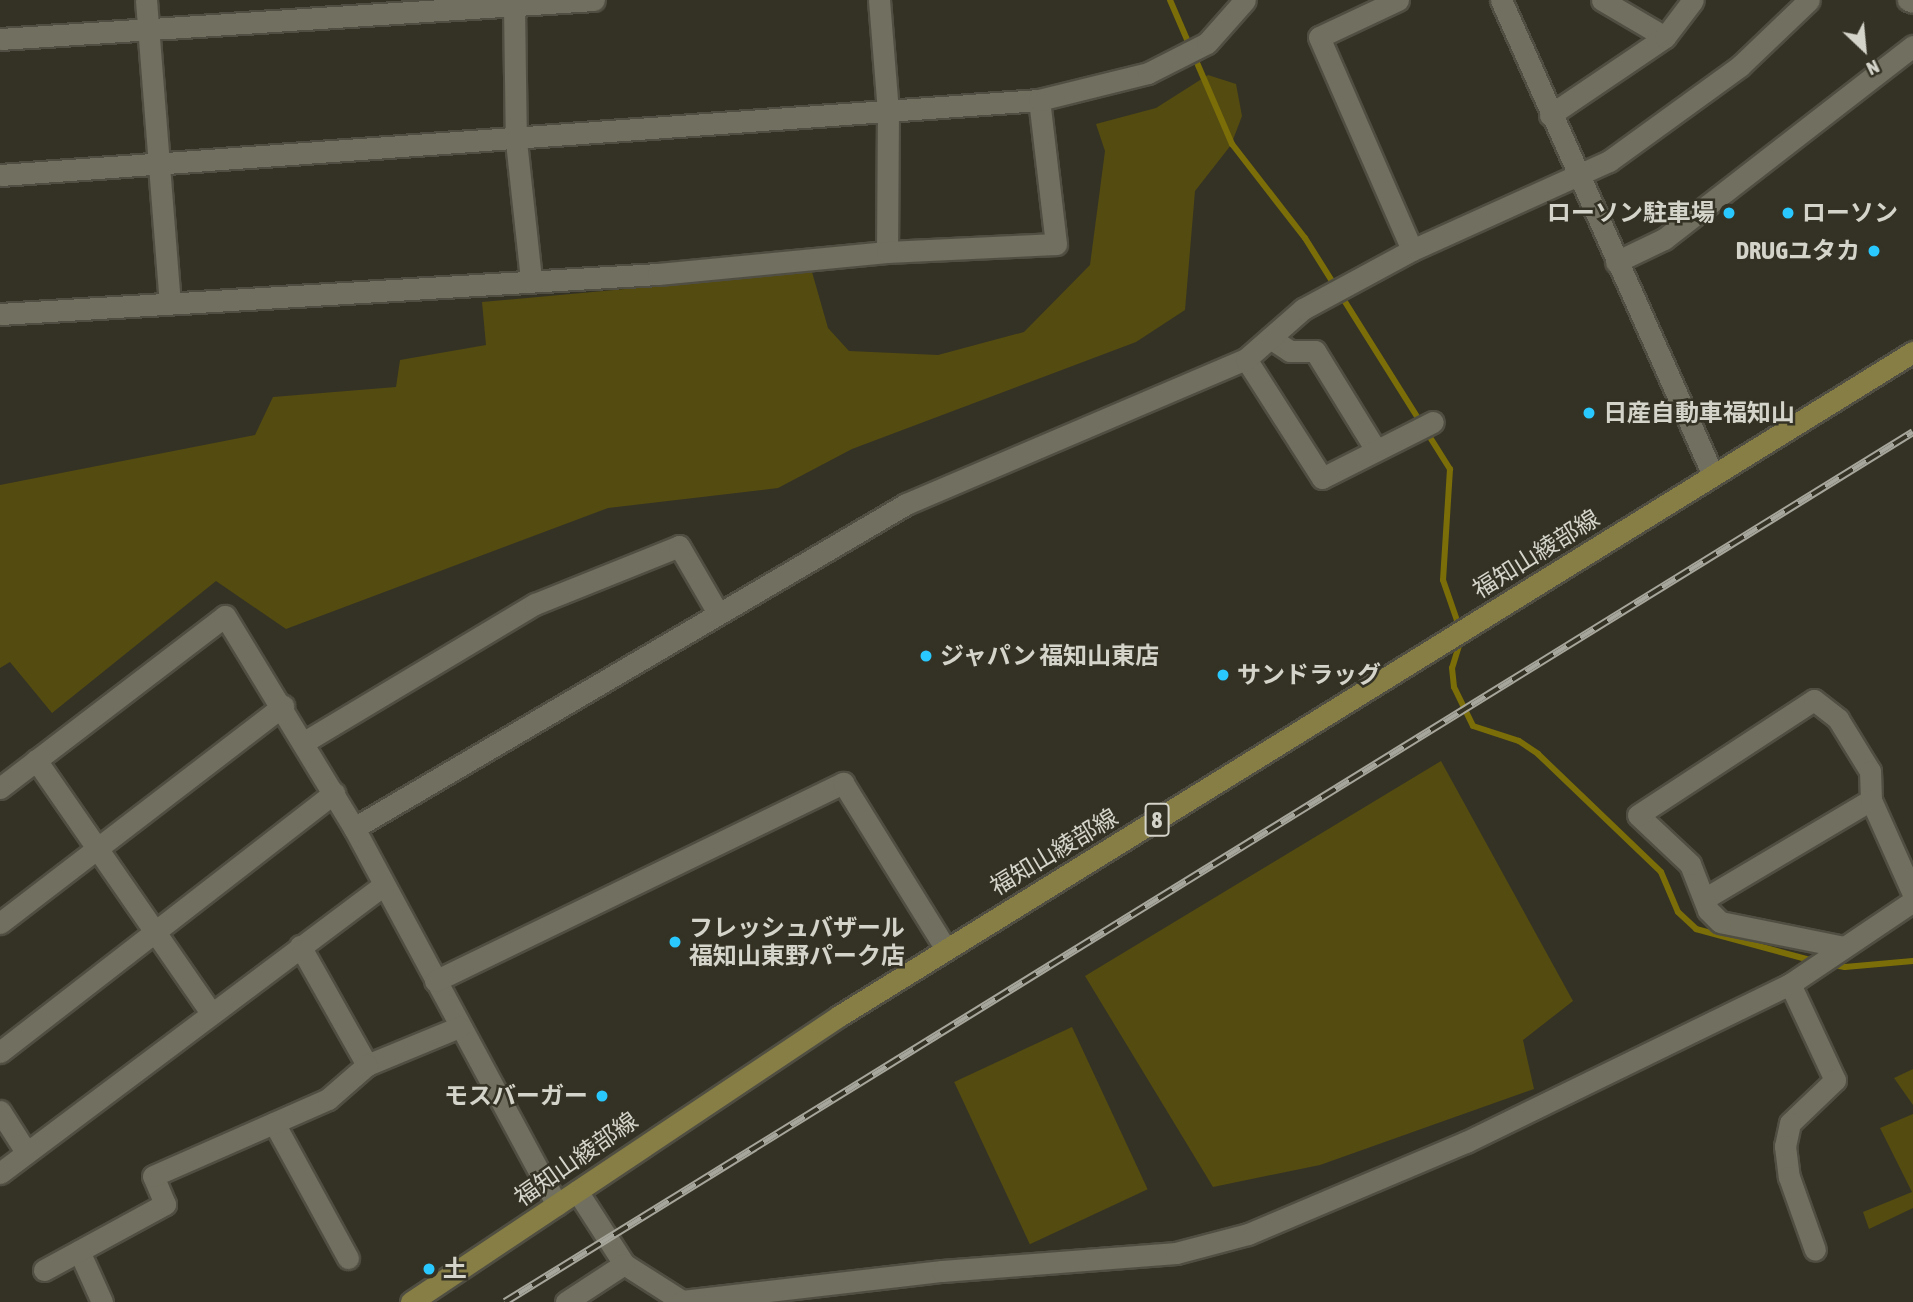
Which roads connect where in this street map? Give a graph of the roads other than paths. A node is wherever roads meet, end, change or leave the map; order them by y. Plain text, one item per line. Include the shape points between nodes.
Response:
1 (146, 0) edge
2 (594, 0) edge
3 (878, 0) edge
4 (1245, 0) edge
5 (1398, 0) edge
6 (1501, 0) edge
7 (1602, 0) edge
8 (1693, 0) edge
9 (1809, 0) edge
10 (1908, 0) edge
11 (1913, 2) edge
12 (514, 6) junction
13 (149, 29) junction
14 (1665, 37) junction
15 (0, 39) edge
16 (1910, 55) edge
17 (1040, 100) junction
18 (888, 112) junction
19 (1550, 115) junction
20 (516, 141) junction
21 (156, 164) junction
22 (1577, 173) junction
23 (0, 175) edge
24 (1412, 250) junction
25 (887, 252) junction
26 (1616, 262) junction
27 (531, 280) junction
28 (170, 302) junction
29 (0, 314) edge
30 (1270, 338) junction
31 (1913, 352) edge
32 (1246, 359) junction
33 (1433, 422) dead end
34 (1376, 450) junction
35 (1713, 475) junction
36 (718, 613) junction
37 (283, 706) junction
38 (304, 742) junction
39 (36, 760) junction
40 (0, 788) edge
41 (334, 793) junction
42 (1871, 800) junction
43 (354, 828) junction
44 (96, 850) junction
45 (383, 885) junction
46 (1913, 894) edge
47 (1704, 899) junction
48 (1913, 901) edge
49 (0, 923) edge
50 (154, 935) junction
51 (300, 946) junction
52 (946, 949) junction
53 (1839, 950) junction
54 (1796, 980) junction
55 (435, 981) junction
56 (211, 1013) junction
57 (459, 1027) junction
58 (0, 1052) edge
59 (367, 1065) junction
60 (0, 1111) edge
61 (274, 1123) junction
62 (26, 1153) junction
63 (0, 1173) edge
64 (577, 1191) junction
65 (557, 1205) junction
66 (1815, 1250) dead end
67 (79, 1251) junction
68 (348, 1258) dead end
69 (624, 1265) junction
70 (44, 1270) dead end
71 (102, 1302) edge
72 (411, 1302) edge
73 (566, 1302) edge

1 - 13 street
2 - 12 street
3 - 18 street
4 - 17 street via 1207,43 1148,73
5 - 24 street via 1319,37
6 - 19 street
7 - 14 street
8 - 14 street
9 - 22 street via 1740,66 1609,161
10 - 11 street
12 - 13 street
12 - 20 street
13 - 15 street
13 - 21 street
14 - 19 street
16 - 26 street via 1664,239
17 - 18 street
17 - 25 street via 1056,244
18 - 20 street
18 - 25 street
19 - 22 street
20 - 21 street
20 - 27 street
21 - 23 street
21 - 28 street
22 - 24 street
22 - 26 street
24 - 30 street via 1303,309
25 - 27 street
26 - 35 street
27 - 28 street
28 - 29 street
30 - 32 street
30 - 34 street via 1290,351 1315,351
31 - 35 main road, 福知山綾部線 / 8
32 - 34 street via 1322,478
32 - 36 street via 906,504
33 - 34 street
35 - 52 main road, 福知山綾部線 / 8
36 - 38 street via 679,545 535,604
36 - 43 street
37 - 38 street
37 - 39 street via 225,616
37 - 44 street
38 - 41 street
39 - 40 street
39 - 44 street
41 - 43 street
41 - 50 street
42 - 46 street
42 - 47 street
42 - 47 street via 1870,771 1838,719 1814,699 1639,815 1690,864
43 - 45 street
44 - 49 street
44 - 50 street
45 - 51 street
45 - 55 street
47 - 53 street via 1720,922
48 - 53 street
50 - 56 street
50 - 58 street
51 - 56 street
51 - 59 street
52 - 55 street via 843,783
52 - 64 main road, 福知山綾部線 / 8
53 - 54 street
54 - 66 street via 1835,1080 1790,1123 1785,1146 1789,1177
54 - 69 street via 1466,1142 1335,1200 1248,1234 1176,1253 942,1271 682,1301
55 - 57 street
56 - 62 street
57 - 59 street
57 - 65 street
59 - 61 street via 328,1099
60 - 62 street
61 - 67 street via 153,1176 165,1204
61 - 68 street
62 - 63 street
64 - 65 main road, 福知山綾部線 / 8
64 - 69 street
65 - 72 main road, 福知山綾部線 / 8
67 - 70 street
67 - 71 street
69 - 73 street

